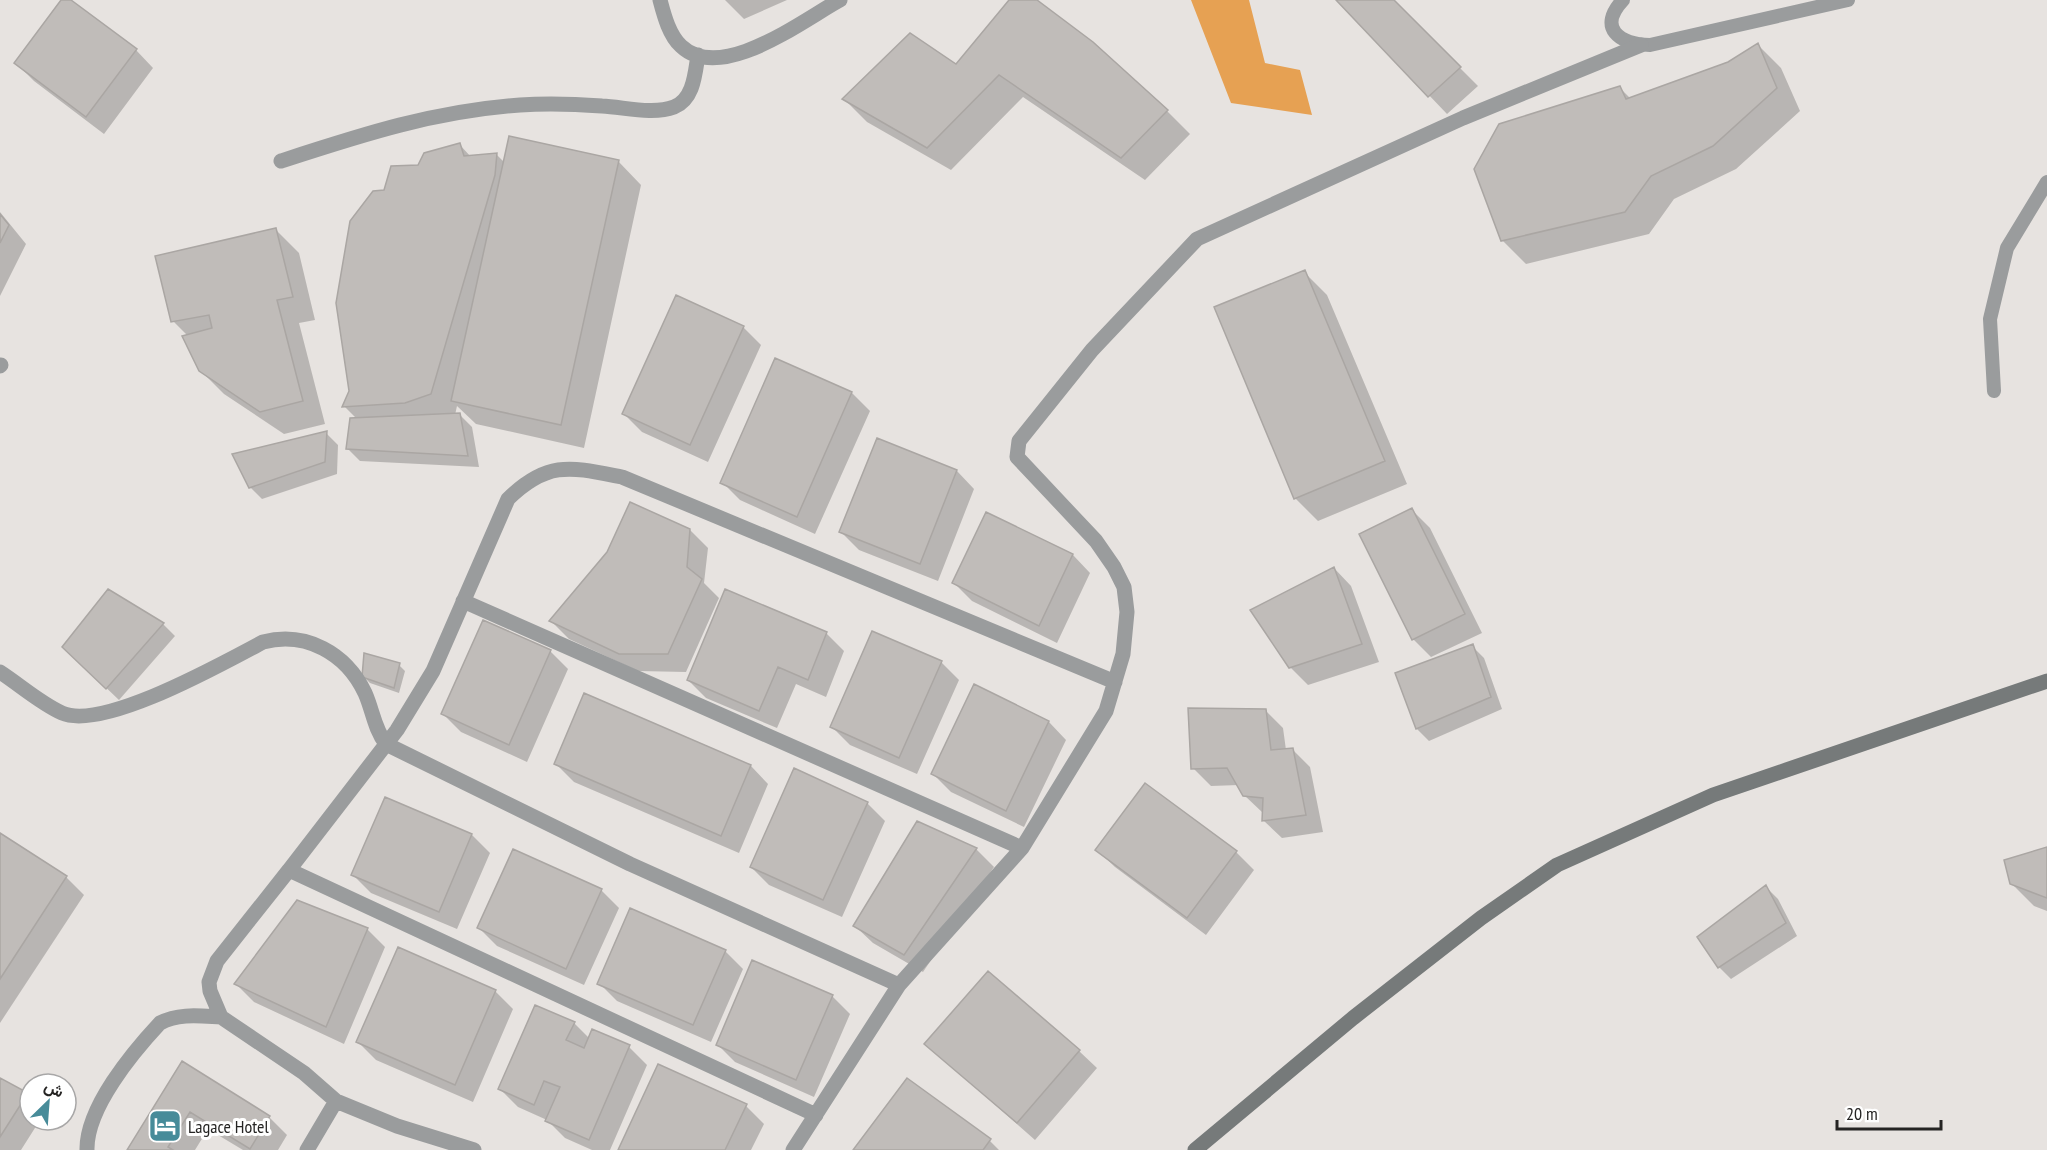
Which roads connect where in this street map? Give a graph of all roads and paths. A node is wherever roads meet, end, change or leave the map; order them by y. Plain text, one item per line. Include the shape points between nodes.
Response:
1 (660, 0) edge
2 (840, 0) edge
3 (1623, 0) edge
4 (1848, 0) edge
5 (1641, 45) junction
6 (699, 55) junction
7 (280, 161) dead end
8 (2047, 182) edge
9 (1994, 391) dead end
10 (463, 601) junction
11 (0, 672) edge
12 (2047, 681) edge
13 (1115, 682) junction
14 (386, 744) junction
15 (1022, 848) junction
16 (289, 870) junction
17 (899, 985) junction
18 (221, 1017) junction
19 (336, 1101) junction
20 (816, 1115) junction
21 (87, 1150) edge
22 (307, 1150) edge
23 (474, 1150) edge
24 (793, 1150) edge
25 (1195, 1150) edge

1 - 6 street via 680,46
2 - 6 street via 749,51 724,57
3 - 5 lane via 1612,15 1610,26 1625,40
4 - 5 lane via 1666,43
5 - 13 street via 1463,118 1197,239 1092,350 1019,441 1017,457 1096,541 1124,587 1127,612 1123,654
6 - 7 street via 692,86 675,106 639,110 566,104 454,111 379,129
8 - 9 lane via 2007,248 1990,319
10 - 13 street via 508,499 527,481 573,467 622,477
10 - 14 street via 433,671
10 - 15 street
11 - 14 street via 62,712 86,716 145,701 262,642 278,638 303,640 330,651 351,671
12 - 25 main road via 1713,795 1557,865 1481,918 1353,1018
13 - 15 street via 1106,711
14 - 16 street
14 - 17 street via 630,864
15 - 17 street
16 - 18 street via 217,962 210,991
16 - 20 street
17 - 20 street
18 - 19 street via 304,1072
18 - 21 street via 190,1015 160,1023 112,1085 90,1129
19 - 22 street
19 - 23 street via 397,1126
20 - 24 street

